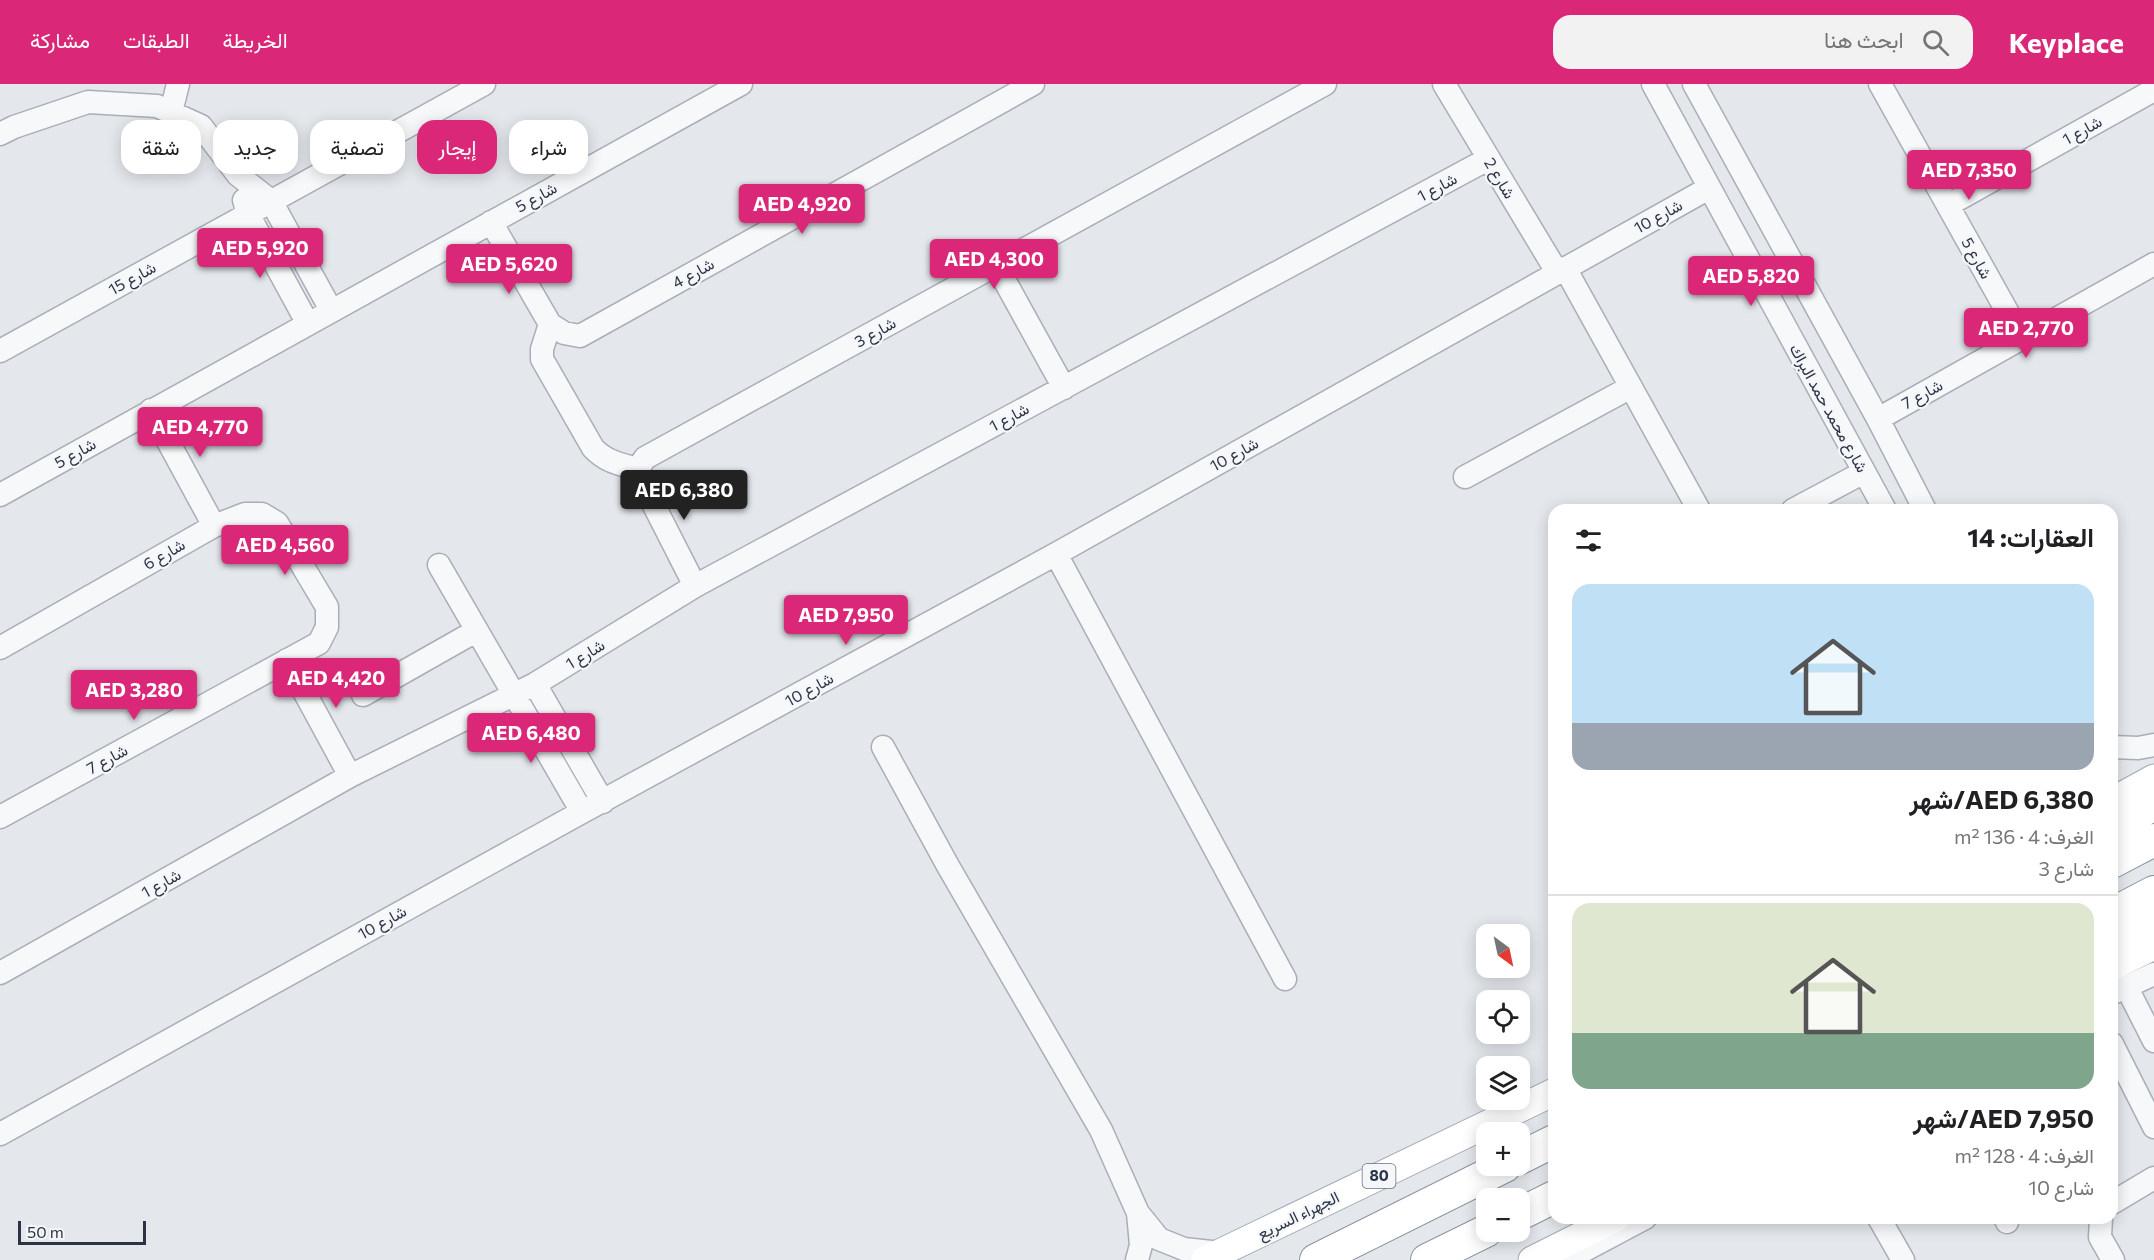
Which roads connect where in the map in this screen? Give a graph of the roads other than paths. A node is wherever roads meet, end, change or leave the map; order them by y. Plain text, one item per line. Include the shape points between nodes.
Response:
1 (178, 84) edge
2 (484, 84) edge
3 (741, 84) edge
4 (1033, 84) edge
5 (1325, 84) edge
6 (1444, 84) edge
7 (1653, 84) edge
8 (1694, 84) edge
9 (1880, 84) edge
10 (2154, 90) edge
11 (106, 94) edge
12 (171, 112) junction
13 (0, 134) edge
14 (1488, 159) junction
15 (237, 175) junction
16 (1709, 188) junction
17 (271, 201) junction
18 (1948, 205) junction
19 (248, 214) junction
20 (491, 222) junction
21 (2154, 264) edge
22 (996, 265) junction
23 (1561, 270) junction
24 (331, 310) junction
25 (308, 324) junction
26 (550, 324) junction
27 (2022, 338) junction
28 (0, 351) edge
29 (1631, 387) junction
30 (1064, 388) junction
31 (151, 410) junction
32 (1878, 419) junction
33 (638, 469) junction
34 (1864, 472) junction
35 (1464, 477) dead end
36 (0, 495) edge
37 (1696, 504) edge
38 (1803, 504) edge
39 (1881, 504) edge
40 (1922, 504) edge
41 (214, 526) junction
42 (1056, 554) junction
43 (439, 565) dead end
44 (695, 586) junction
45 (476, 631) junction
46 (0, 648) edge
47 (287, 660) junction
48 (535, 684) junction
49 (363, 695) dead end
50 (514, 696) junction
51 (2154, 746) edge
52 (883, 747) dead end
53 (2118, 747) edge
54 (350, 776) junction
55 (2154, 777) edge
56 (2118, 798) edge
57 (603, 802) junction
58 (2154, 804) edge
59 (582, 812) junction
60 (0, 817) edge
61 (2118, 825) edge
62 (2154, 840) edge
63 (2118, 859) edge
64 (2154, 892) edge
65 (2118, 911) edge
66 (2154, 924) edge
67 (2118, 940) edge
68 (2154, 946) edge
69 (0, 973) edge
70 (2154, 974) edge
71 (1285, 979) dead end
72 (2118, 981) edge
73 (2118, 982) edge
74 (2118, 984) edge
75 (2154, 1041) edge
76 (2118, 1056) edge
77 (1548, 1095) edge
78 (2154, 1127) edge
79 (0, 1134) edge
80 (1548, 1144) edge
81 (1530, 1153) edge
82 (1484, 1176) edge
83 (2154, 1178) edge
84 (2118, 1199) edge
85 (1548, 1200) edge
86 (1530, 1209) edge
87 (1138, 1213) junction
88 (1604, 1224) edge
89 (1634, 1224) edge
90 (1882, 1224) edge
91 (2101, 1224) edge
92 (1476, 1237) edge
93 (1476, 1238) edge
94 (1212, 1257) edge
95 (1137, 1260) edge
96 (1316, 1260) edge
97 (1427, 1260) edge
98 (1437, 1260) edge
99 (1532, 1260) edge
100 (1566, 1260) edge
101 (1903, 1260) edge
102 (2113, 1260) edge

1 - 12 street
2 - 17 street, شارع 15
3 - 20 street, شارع 5
4 - 26 street, شارع 4 via 580,336 564,333
5 - 22 street, شارع 3
6 - 14 street, شارع 2
7 - 16 street, شارع محمد حمد البراك
8 - 32 street
9 - 18 street, شارع 5
10 - 18 street, شارع 1
11 - 12 street
11 - 13 street
12 - 15 street via 201,126
14 - 23 street, شارع 2
14 - 30 street, شارع 1
15 - 17 street
15 - 19 street
16 - 23 street, شارع 10
16 - 34 street, شارع محمد حمد البراك
17 - 19 street, شارع 15
17 - 24 street
18 - 27 street, شارع 5
19 - 25 street
19 - 28 street, شارع 15
20 - 24 street, شارع 5
20 - 26 street
21 - 27 street, شارع 7
22 - 30 street
22 - 33 street, شارع 3 via 645,458
23 - 29 street, شارع 2
23 - 42 street, شارع 10
24 - 25 street, شارع 5
25 - 31 street, شارع 5
26 - 33 street via 542,359 593,448 609,462
27 - 32 street, شارع 7
29 - 35 street
29 - 37 street, شارع 2
30 - 44 street, شارع 1
31 - 36 street, شارع 5
31 - 41 street
32 - 40 street
33 - 44 street
34 - 38 street
34 - 39 street, شارع محمد حمد البراك
41 - 46 street, شارع 6
41 - 47 street, شارع 6 via 245,514 262,514 278,523 327,607 327,627 319,643
42 - 57 street, شارع 10
42 - 71 street
43 - 45 street
44 - 48 street, شارع 1
45 - 49 street
45 - 50 street
47 - 54 street
47 - 60 street, شارع 7
48 - 50 street, شارع 1
48 - 57 street
50 - 54 street, شارع 1
50 - 59 street
51 - 53 street
52 - 87 street via 1101,1130
54 - 69 street, شارع 1
55 - 56 main road
57 - 59 street, شارع 10
58 - 61 highway
59 - 79 street, شارع 10
62 - 63 highway
64 - 65 highway
66 - 67 highway
68 - 72 main road
70 - 73 street
74 - 75 street
76 - 78 street
77 - 94 main road, الجهراء السريع / 80
80 - 81 highway
82 - 96 highway
83 - 84 street
85 - 86 highway
87 - 94 street via 1159,1239
87 - 95 street via 1141,1245
88 - 99 main road
89 - 100 street
90 - 101 street
91 - 102 street via 2100,1237
92 - 97 highway
93 - 98 highway

